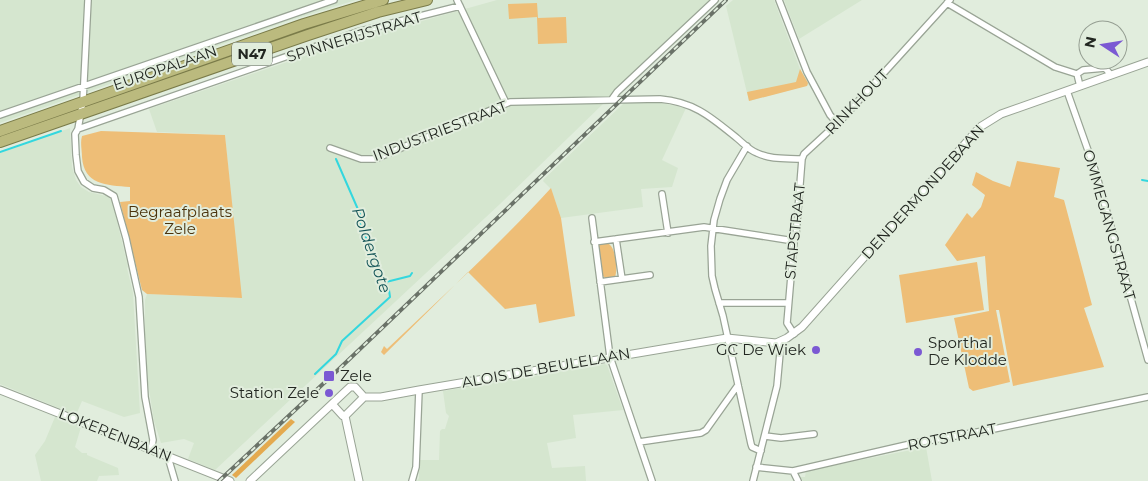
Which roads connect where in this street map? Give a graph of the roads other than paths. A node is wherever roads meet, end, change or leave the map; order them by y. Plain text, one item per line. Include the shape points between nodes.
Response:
1 (88, 0) edge
2 (334, 0) edge
3 (383, 0) edge
4 (427, 0) edge
5 (716, 0) edge
6 (779, 0) edge
7 (948, 2) edge
8 (458, 3) edge
9 (1148, 62) edge
10 (1077, 74) junction
11 (1111, 75) junction
12 (84, 85) junction
13 (1080, 86) junction
14 (1067, 91) junction
15 (612, 99) junction
16 (83, 101) junction
17 (506, 103) junction
18 (81, 114) junction
19 (0, 115) edge
20 (837, 123) junction
21 (78, 129) junction
22 (0, 130) edge
23 (0, 142) edge
24 (747, 146) junction
25 (330, 148) dead end
26 (802, 159) junction
27 (662, 194) dead end
28 (592, 218) dead end
29 (712, 228) junction
30 (668, 233) junction
31 (616, 239) junction
32 (794, 241) junction
33 (594, 242) junction
34 (650, 275) dead end
35 (622, 279) junction
36 (600, 282) junction
37 (788, 302) junction
38 (719, 303) junction
39 (794, 334) junction
40 (727, 338) junction
41 (781, 342) junction
42 (610, 357) junction
43 (1148, 360) edge
44 (738, 385) junction
45 (0, 390) edge
46 (419, 390) junction
47 (364, 397) junction
48 (1148, 397) edge
49 (332, 405) junction
50 (346, 416) junction
51 (814, 434) dead end
52 (765, 436) junction
53 (639, 442) junction
54 (151, 450) junction
55 (761, 451) junction
56 (168, 457) junction
57 (756, 467) junction
58 (793, 471) junction
59 (175, 481) edge
60 (230, 481) edge
61 (250, 481) edge
62 (360, 481) edge
63 (412, 481) edge
64 (652, 481) edge
65 (753, 481) edge
66 (798, 481) edge

1 - 12 street
2 - 12 street
3 - 16 highway, EUROPALAAN / N47
4 - 18 highway, EUROPALAAN / N47 via 347,22
5 - 15 street
6 - 20 street via 807,72
7 - 10 street via 1055,67
7 - 20 street, RINKHOUT
8 - 17 street
8 - 21 street, SPINNERIJSTRAAT via 357,32
9 - 11 street, DENDERMONDEBAAN
10 - 11 street via 1104,68
10 - 13 street
11 - 13 street, DENDERMONDEBAAN
12 - 16 street
12 - 19 street
13 - 14 street, DENDERMONDEBAAN
14 - 39 street, DENDERMONDEBAAN via 1001,114 980,127
14 - 43 street, OMMEGANGSTRAAT via 1096,173
15 - 17 street, INDUSTRIESTRAAT
15 - 24 street, INDUSTRIESTRAAT via 680,102 704,112
16 - 18 street
16 - 22 highway, EUROPALAAN / N47
17 - 25 street, INDUSTRIESTRAAT via 375,159 361,159
18 - 21 street
18 - 23 highway, EUROPALAAN / N47
20 - 26 street, RINKHOUT
21 - 54 street via 75,140 80,178 88,186 114,196 137,283 145,397 153,440
24 - 26 street via 770,158
24 - 29 street via 727,180
26 - 32 street, STAPSTRAAT
27 - 30 street
28 - 33 street
29 - 30 street
29 - 32 street
29 - 38 street via 712,276
30 - 31 street
31 - 33 street
31 - 35 street
32 - 37 street, STAPSTRAAT
33 - 36 street
34 - 35 street
35 - 36 street
36 - 42 street
37 - 38 street
37 - 39 street, STAPSTRAAT via 787,324
38 - 40 street
39 - 41 street, DENDERMONDEBAAN
40 - 41 street, ALOIS DE BEULELAAN via 772,344
40 - 42 street, ALOIS DE BEULELAAN
40 - 44 street
41 - 52 street via 777,386
42 - 46 street, ALOIS DE BEULELAAN
42 - 53 street
44 - 53 street via 701,433
44 - 55 street via 752,447
45 - 54 street, LOKERENBAAN
46 - 47 street, ALOIS DE BEULELAAN
46 - 63 street via 416,467
47 - 49 street via 354,386
47 - 50 street
48 - 58 street, ROTSTRAAT via 914,443
49 - 50 street
49 - 61 street
50 - 62 street
51 - 52 street via 781,438
52 - 55 street
53 - 64 street
54 - 56 street, LOKERENBAAN
55 - 57 street
56 - 59 street
56 - 60 street, LOKERENBAAN
57 - 58 street, ROTSTRAAT
57 - 65 street
58 - 66 street

